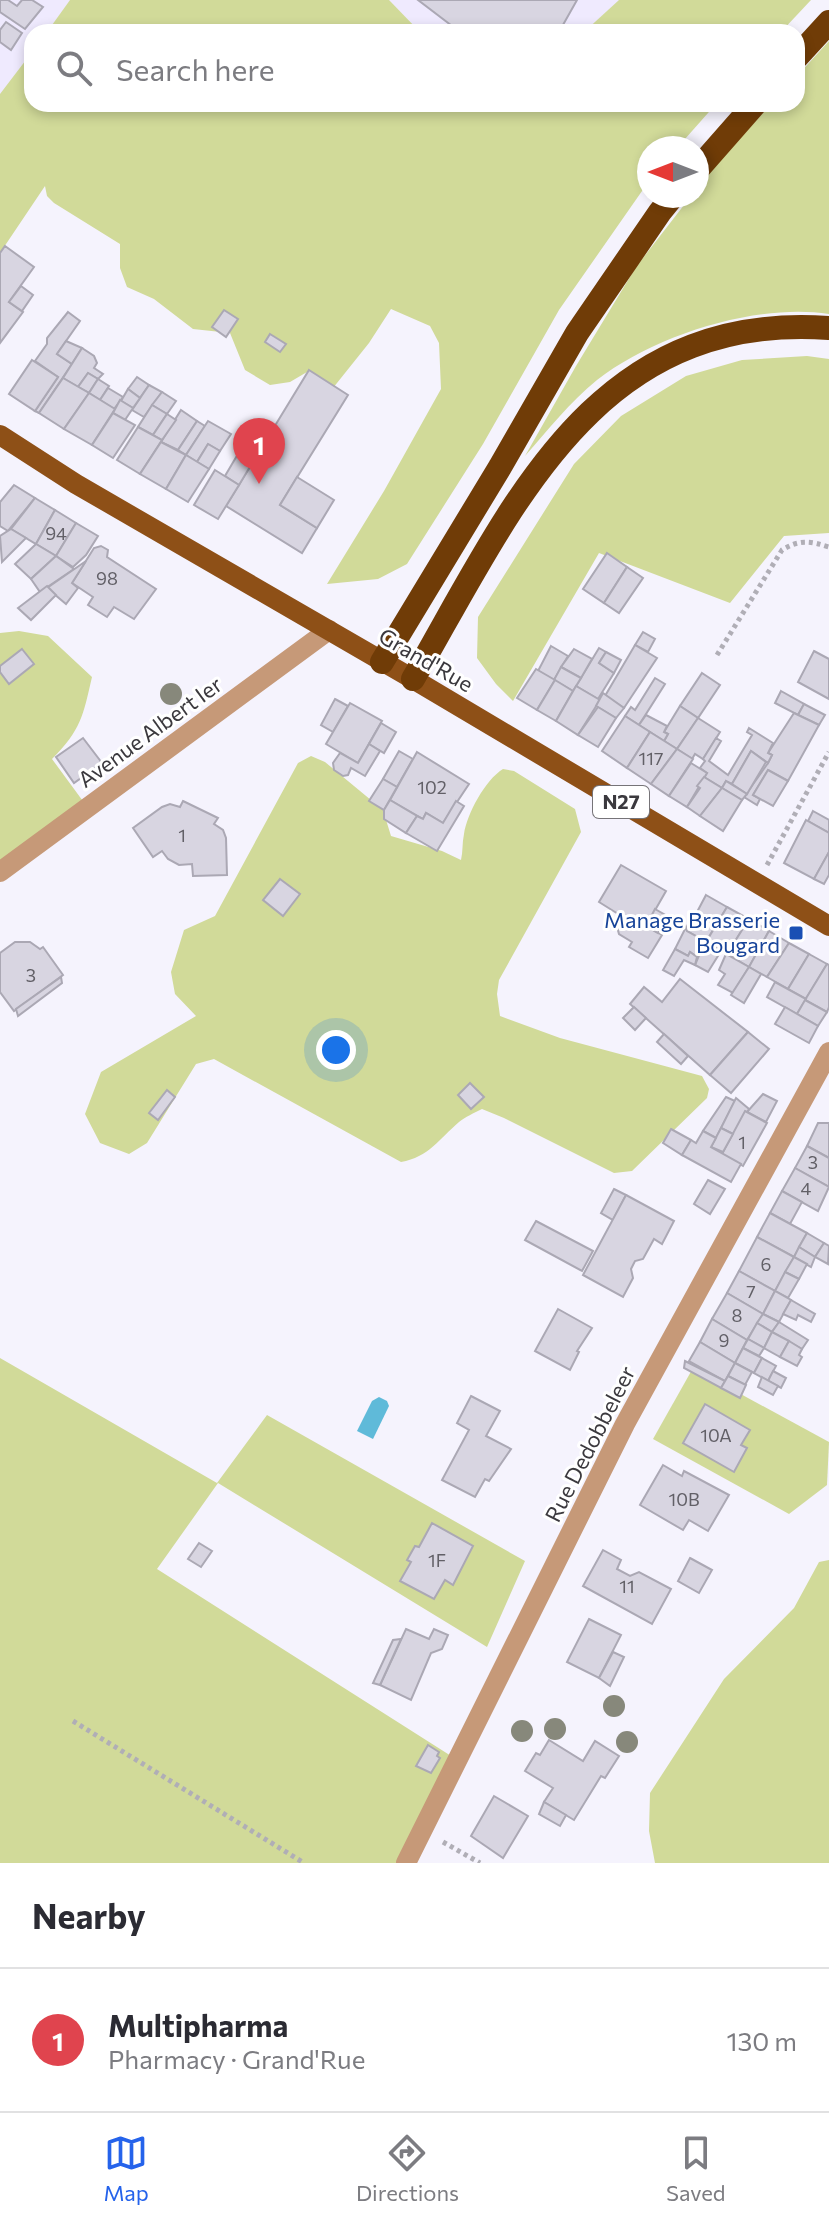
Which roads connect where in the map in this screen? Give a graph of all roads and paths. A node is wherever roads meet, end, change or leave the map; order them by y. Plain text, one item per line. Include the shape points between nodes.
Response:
1 (829, 22) edge
2 (805, 48) edge
3 (748, 112) edge
4 (709, 156) edge
5 (663, 208) edge
6 (829, 328) edge
7 (0, 435) edge
8 (829, 547) edge
9 (329, 630) junction
10 (717, 655) dead end
11 (382, 662) junction
12 (413, 679) junction
13 (829, 752) edge
14 (0, 872) edge
15 (757, 883) junction
16 (829, 926) edge
17 (829, 1052) edge
18 (823, 1082) edge
19 (73, 1721) dead end
20 (423, 1830) junction
21 (304, 1863) edge
22 (406, 1863) edge
23 (480, 1863) edge

1 - 2 highway
3 - 4 highway
5 - 11 highway via 577,333
6 - 12 highway via 803,326 717,339 656,363 613,390 565,437 529,483
7 - 9 main road, Grand'Rue / N27
8 - 10 path via 807,541 782,550
9 - 11 main road, Grand'Rue / N27
9 - 14 street, Avenue Albert Ier
11 - 12 main road, Grand'Rue / N27
12 - 15 main road, Grand'Rue / N27
13 - 15 path
15 - 16 main road, Grand'Rue / N27
17 - 18 street, Rue Dedobbeleer
18 - 20 street, Rue Dedobbeleer via 625,1424
19 - 21 path
20 - 22 street, Rue Dedobbeleer
20 - 23 path

